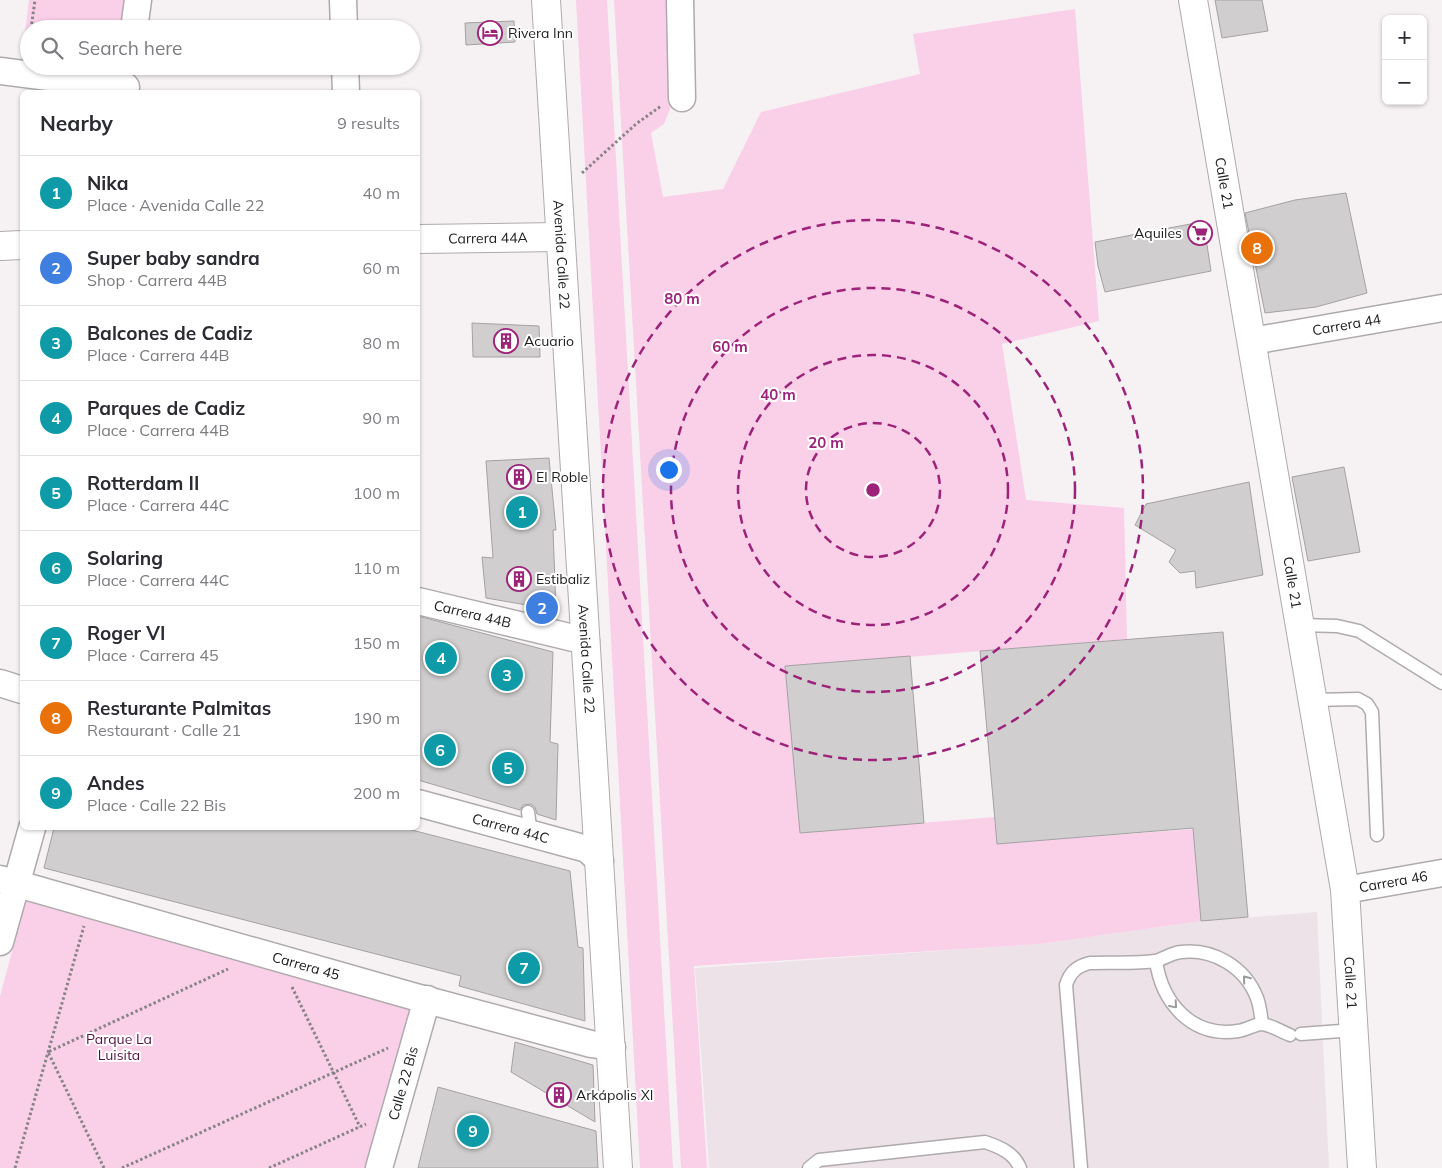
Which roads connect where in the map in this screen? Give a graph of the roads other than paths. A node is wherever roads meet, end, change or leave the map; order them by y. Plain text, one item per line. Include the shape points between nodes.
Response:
1 (138, 0) edge
2 (343, 0) edge
3 (546, 0) edge
4 (680, 0) edge
5 (1194, 0) edge
6 (135, 20) edge
7 (344, 20) edge
8 (0, 70) edge
9 (20, 72) edge
10 (53, 75) edge
11 (345, 75) edge
12 (127, 82) edge
13 (346, 90) edge
14 (682, 98) road end
15 (560, 237) junction
16 (420, 239) edge
17 (20, 245) edge
18 (0, 246) edge
19 (1442, 308) edge
20 (1252, 342) junction
21 (420, 601) edge
22 (1300, 625) junction
23 (586, 641) junction
24 (1442, 683) edge
25 (0, 684) edge
26 (20, 689) edge
27 (1313, 700) junction
28 (420, 803) edge
29 (31, 830) edge
30 (1377, 835) dead end
31 (600, 860) junction
32 (1442, 874) edge
33 (8, 882) edge
34 (1345, 890) junction
35 (0, 942) edge
36 (1156, 960) junction
37 (427, 1000) junction
38 (1262, 1024) junction
39 (1354, 1030) junction
40 (612, 1047) junction
41 (379, 1168) edge
42 (618, 1168) edge
43 (809, 1168) edge
44 (1020, 1168) edge
45 (1081, 1168) edge
46 (1362, 1168) edge

1 - 6 street
2 - 7 street
3 - 15 street, Avenida Calle 22
4 - 14 street
5 - 20 street, Calle 21
8 - 9 street
10 - 12 street
11 - 13 street
15 - 16 street, Carrera 44A
15 - 23 street, Avenida Calle 22
17 - 18 street
19 - 20 street, Carrera 44
20 - 22 street, Calle 21
21 - 23 street, Carrera 44B
22 - 24 lane via 1358,630
22 - 27 street, Calle 21
23 - 31 street, Avenida Calle 22
25 - 26 street
27 - 30 lane via 1358,699 1372,712
27 - 34 street, Calle 21
28 - 31 street, Carrera 44C via 529,823 587,849
29 - 33 street
31 - 40 street, Avenida Calle 22
32 - 34 street, Carrera 46
33 - 35 street
33 - 37 street, Carrera 45
34 - 39 street, Calle 21
36 -> 38 lane via 1168,998 1192,1021 1225,1032
38 -> 36 lane via 1253,988 1227,962 1194,952
36 - 45 lane via 1082,965 1074,970 1066,985
37 - 40 street, Carrera 45
37 - 41 street, Calle 22 Bis
38 - 39 lane via 1295,1034
39 - 46 street, Calle 21
40 - 42 street, Avenida Calle 22
43 - 44 lane via 819,1160 985,1142 1003,1148

